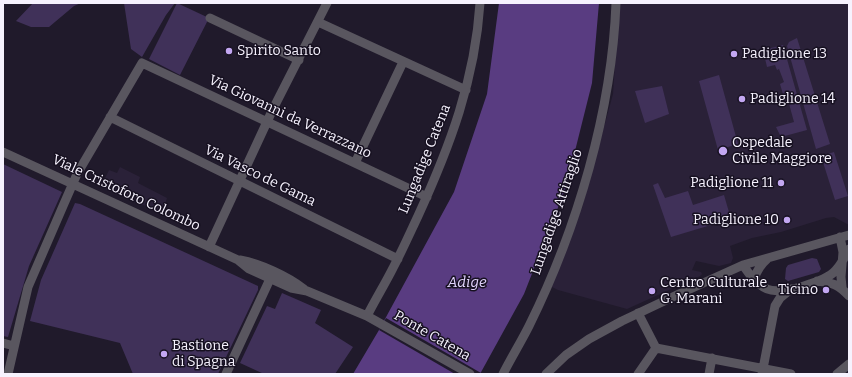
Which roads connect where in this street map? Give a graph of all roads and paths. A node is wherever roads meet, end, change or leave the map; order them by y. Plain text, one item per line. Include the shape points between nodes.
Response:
1 (327, 3) edge
2 (480, 3) edge
3 (616, 3) edge
4 (210, 18) dead end
5 (318, 22) junction
6 (299, 60) junction
7 (403, 62) junction
8 (466, 90) junction
9 (110, 117) junction
10 (267, 122) junction
11 (3, 152) edge
12 (356, 163) junction
13 (239, 181) junction
14 (72, 184) junction
15 (427, 197) junction
16 (844, 236) edge
17 (825, 243) junction
18 (209, 247) junction
19 (849, 249) edge
20 (768, 258) junction
21 (398, 259) junction
22 (238, 260) junction
23 (842, 262) junction
24 (743, 265) junction
25 (731, 271) junction
26 (270, 279) junction
27 (754, 279) junction
28 (817, 281) junction
29 (842, 287) junction
30 (765, 288) junction
31 (792, 288) junction
32 (307, 291) junction
33 (849, 296) edge
34 (775, 306) junction
35 (638, 313) junction
36 (367, 316) junction
37 (380, 323) joint
38 (3, 343) edge
39 (14, 346) junction
40 (656, 348) junction
41 (7, 358) edge
42 (712, 358) junction
43 (849, 364) edge
44 (763, 371) edge
45 (8, 374) edge
46 (226, 374) edge
47 (470, 374) edge
48 (503, 374) edge
49 (546, 374) edge
50 (638, 374) edge
51 (709, 374) edge
52 (791, 374) edge
53 (837, 374) edge

1 - 5 street
2 - 8 street, Lungadige Catena
3 - 48 street, Lungadige Attiraglio via 610,71 585,182 548,284
4 - 6 street
5 - 6 street
5 - 7 street
6 - 10 street
7 - 8 street
7 - 12 street
8 - 15 street, Lungadige Catena via 443,160
9 - 10 street, Via Giovanni da Verrazzano via 142,63
9 - 13 street, Via Vasco de Gama
9 - 14 street
10 - 12 street, Via Giovanni da Verrazzano
10 - 13 street
11 - 14 street, Viale Cristoforo Colombo
12 - 15 street, Via Giovanni da Verrazzano
13 - 18 street
13 - 21 street, Via Vasco de Gama
14 - 18 street, Viale Cristoforo Colombo
14 - 39 street via 28,287
15 - 21 street, Lungadige Catena
16 - 17 street
16 - 23 street
17 - 20 street
17 - 23 street via 835,248
18 - 22 street, Viale Cristoforo Colombo
19 - 23 street
20 - 24 street
20 - 27 street via 761,264
21 - 36 street, Lungadige Catena
22 - 26 street, Viale Cristoforo Colombo via 249,269
22 - 32 street, Viale Cristoforo Colombo via 252,262
23 - 28 street via 829,276
23 - 29 street
24 - 25 street
24 - 27 street
25 - 27 street via 747,274
25 - 35 street
26 - 32 street, Viale Cristoforo Colombo via 291,288
26 - 46 street
27 - 30 street
28 - 29 street via 834,283
28 - 31 street
29 - 33 street
30 - 31 street via 777,291
30 - 34 street
31 - 34 street
32 - 36 street, Viale Cristoforo Colombo
34 - 44 street
35 - 40 street
35 - 49 street via 589,339 566,355
36 - 37 street, Viale Cristoforo Colombo
37 - 47 street, Ponte Catena
38 - 39 street
39 - 41 street
40 - 42 street
40 - 50 street
41 - 45 street
42 - 44 street
42 - 51 street
43 - 53 street
44 - 52 street

